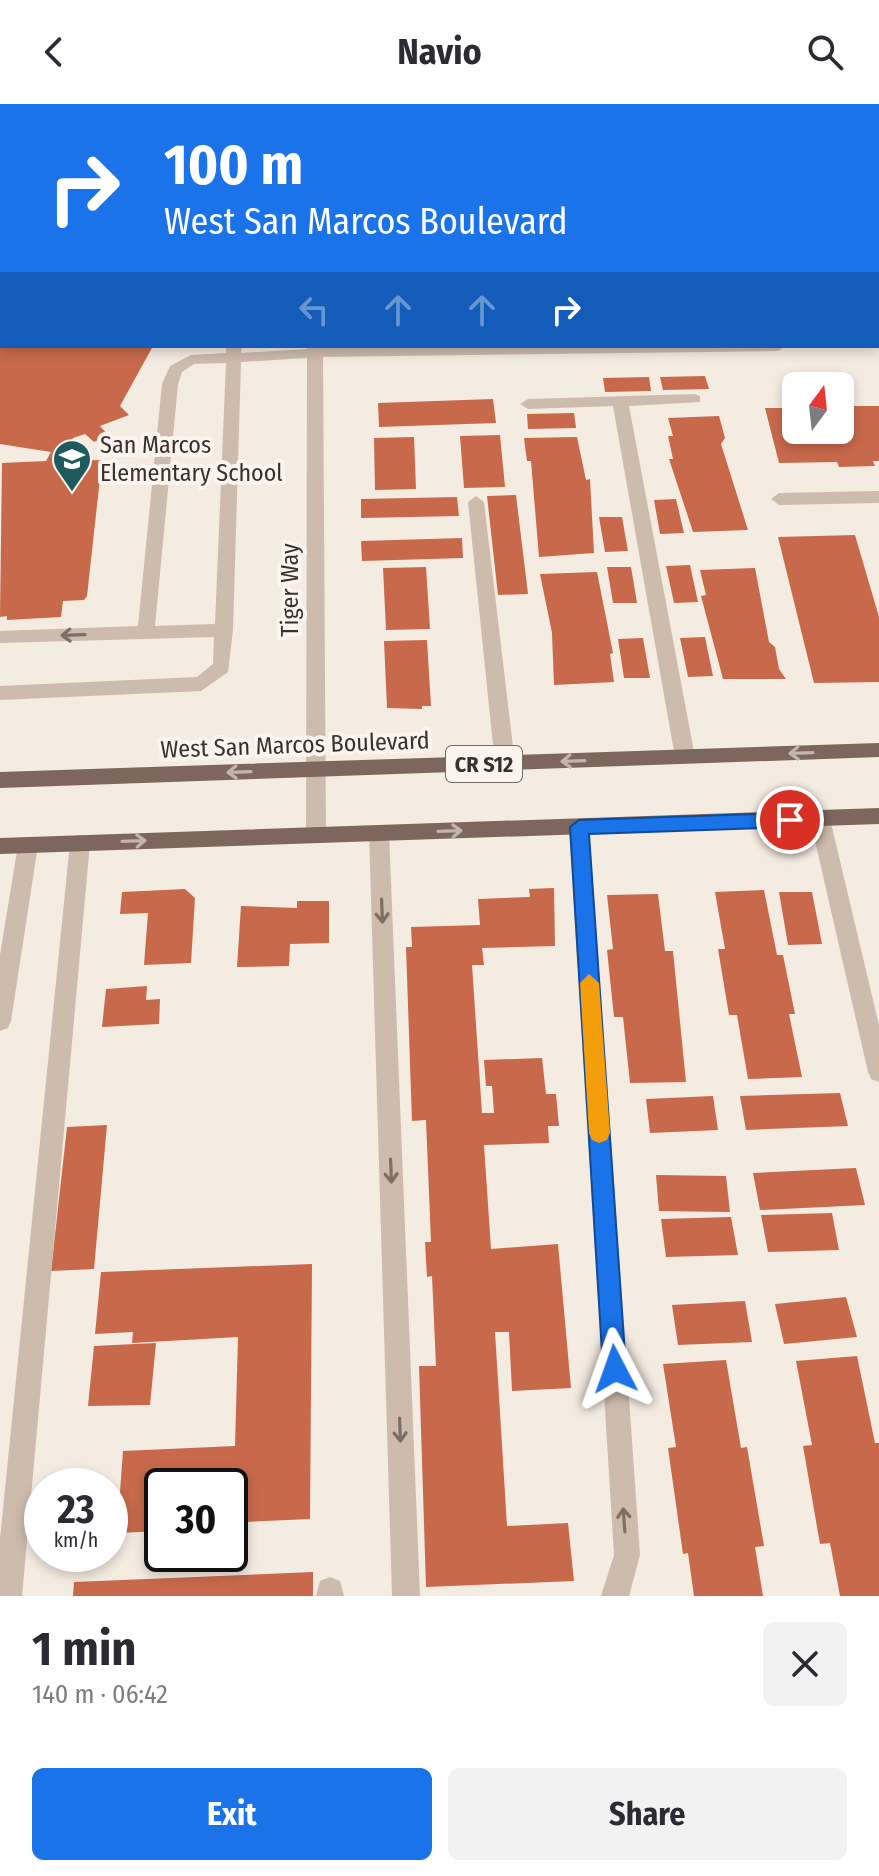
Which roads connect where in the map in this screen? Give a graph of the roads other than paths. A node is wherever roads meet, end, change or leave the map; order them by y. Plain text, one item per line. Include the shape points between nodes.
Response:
1 (446, 348) edge
2 (315, 349) edge
3 (233, 351) edge
4 (695, 399) dead end
5 (620, 401) junction
6 (528, 404) dead end
7 (879, 497) edge
8 (779, 499) dead end
9 (476, 502) dead end
10 (224, 630) junction
11 (146, 631) junction
12 (0, 637) edge
13 (0, 693) edge
14 (879, 750) edge
15 (685, 757) junction
16 (505, 764) junction
17 (317, 770) junction
18 (0, 780) edge
19 (879, 816) edge
20 (820, 819) junction
21 (579, 827) junction
22 (379, 833) junction
23 (316, 835) junction
24 (80, 843) junction
25 (28, 845) junction
26 (0, 846) edge
27 (0, 1021) edge
28 (879, 1072) edge
29 (8, 1596) edge
30 (406, 1596) edge
31 (615, 1596) edge

1 - 2 street
2 - 3 street
2 - 17 street, Tiger Way
3 - 10 street
3 - 11 street via 191,360 175,369 170,384
4 - 5 street
5 - 6 street
5 - 15 street
7 - 8 street
9 - 16 street
10 - 11 street
10 - 13 street via 222,667 201,684
11 -> 12 street
14 -> 15 main road, West San Marcos Boulevard / CR S12
15 -> 16 main road, West San Marcos Boulevard / CR S12
16 - 17 main road, West San Marcos Boulevard / CR S12
17 -> 18 main road, West San Marcos Boulevard / CR S12
17 - 23 street, Tiger Way
19 - 20 main road
20 - 21 main road
20 - 28 street
22 -> 21 main road
31 -> 21 street via 627,1555
22 - 23 main road
22 -> 30 street
24 -> 23 main road
24 - 25 main road
24 - 29 street
25 - 26 main road
25 - 27 street

